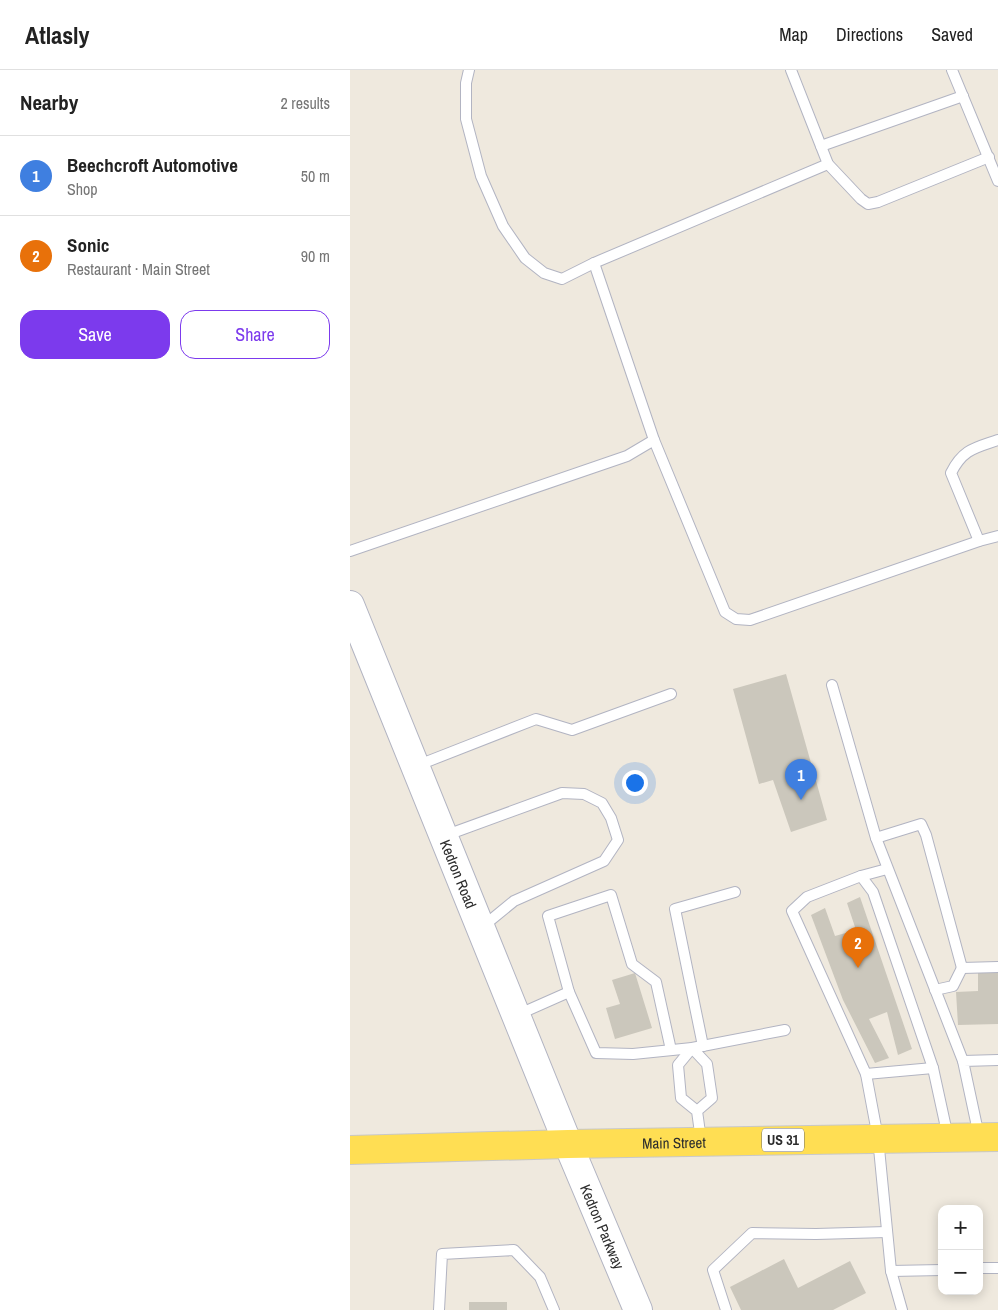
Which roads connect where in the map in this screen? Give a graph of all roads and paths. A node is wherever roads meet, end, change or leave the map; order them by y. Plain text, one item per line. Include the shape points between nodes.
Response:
1 (469, 70) edge
2 (791, 70) edge
3 (952, 70) edge
4 (963, 96) junction
5 (822, 146) junction
6 (989, 157) junction
7 (828, 164) junction
8 (998, 181) edge
9 (594, 263) junction
10 (654, 440) junction
11 (998, 440) edge
12 (998, 536) edge
13 (979, 541) junction
14 (350, 551) edge
15 (350, 605) edge
16 (832, 685) dead end
17 (671, 694) dead end
18 (415, 766) junction
19 (443, 837) junction
20 (876, 838) junction
21 (888, 869) junction
22 (861, 876) junction
23 (735, 892) dead end
24 (481, 928) junction
25 (998, 967) edge
26 (962, 968) junction
27 (935, 990) junction
28 (569, 992) junction
29 (516, 1015) junction
30 (785, 1030) dead end
31 (703, 1046) junction
32 (692, 1048) junction
33 (671, 1050) junction
34 (998, 1060) edge
35 (963, 1061) junction
36 (933, 1068) junction
37 (866, 1074) junction
38 (697, 1111) junction
39 (948, 1137) junction
40 (988, 1137) edge
41 (878, 1138) junction
42 (701, 1141) junction
43 (568, 1144) junction
44 (350, 1150) edge
45 (887, 1232) junction
46 (983, 1268) edge
47 (998, 1268) edge
48 (938, 1270) edge
49 (891, 1271) junction
50 (439, 1310) edge
51 (554, 1310) edge
52 (638, 1310) edge
53 (726, 1310) edge
54 (902, 1310) edge

1 - 9 lane via 466,119 481,176 503,226 525,258 544,272 562,278
2 - 5 lane
3 - 4 lane
4 - 5 lane
4 - 6 lane
5 - 7 lane
6 - 7 lane via 868,204
6 - 8 lane
7 - 9 lane
9 - 10 lane
10 - 13 lane via 725,612 736,619 750,620
10 - 14 lane via 627,456
11 - 13 lane via 968,451 957,461 952,473
12 - 13 lane
15 - 18 main road, Kedron Road
16 - 20 lane
17 - 18 lane via 572,730 536,718
18 - 19 main road, Kedron Road
19 - 24 main road, Kedron Road
19 - 24 lane via 562,794 584,794 602,803 611,818 618,840 604,861 514,901
20 - 21 lane
20 - 26 lane via 921,824
21 - 22 lane
21 - 27 lane
22 - 36 lane via 873,892
22 - 37 lane via 807,897 792,911
23 - 31 lane via 674,910
24 - 29 main road, Kedron Road
25 - 26 lane
26 - 27 lane via 953,986
27 - 35 lane
28 - 29 lane
28 - 33 lane via 596,1053
28 - 33 lane via 548,916 611,895 632,964 656,982
29 - 43 main road, Kedron Road
30 - 31 lane
31 - 32 lane
32 - 33 lane
32 - 38 lane via 678,1065 681,1098
32 - 38 lane via 707,1064 712,1098
34 - 35 lane
35 - 40 lane
36 - 37 lane
36 - 39 lane
37 - 41 lane
38 - 42 lane
39 - 40 main road, Main Street / US 31
39 - 41 main road, Main Street / US 31
41 - 42 main road, Main Street / US 31
41 - 45 lane
42 - 43 main road, Main Street / US 31
43 - 44 main road, Main Street / US 31
43 - 52 main road, Kedron Parkway
45 - 49 lane
45 - 53 lane via 752,1233 712,1270
46 - 47 lane
48 - 49 lane
49 - 54 lane
50 - 51 lane via 442,1254 514,1250 540,1276

